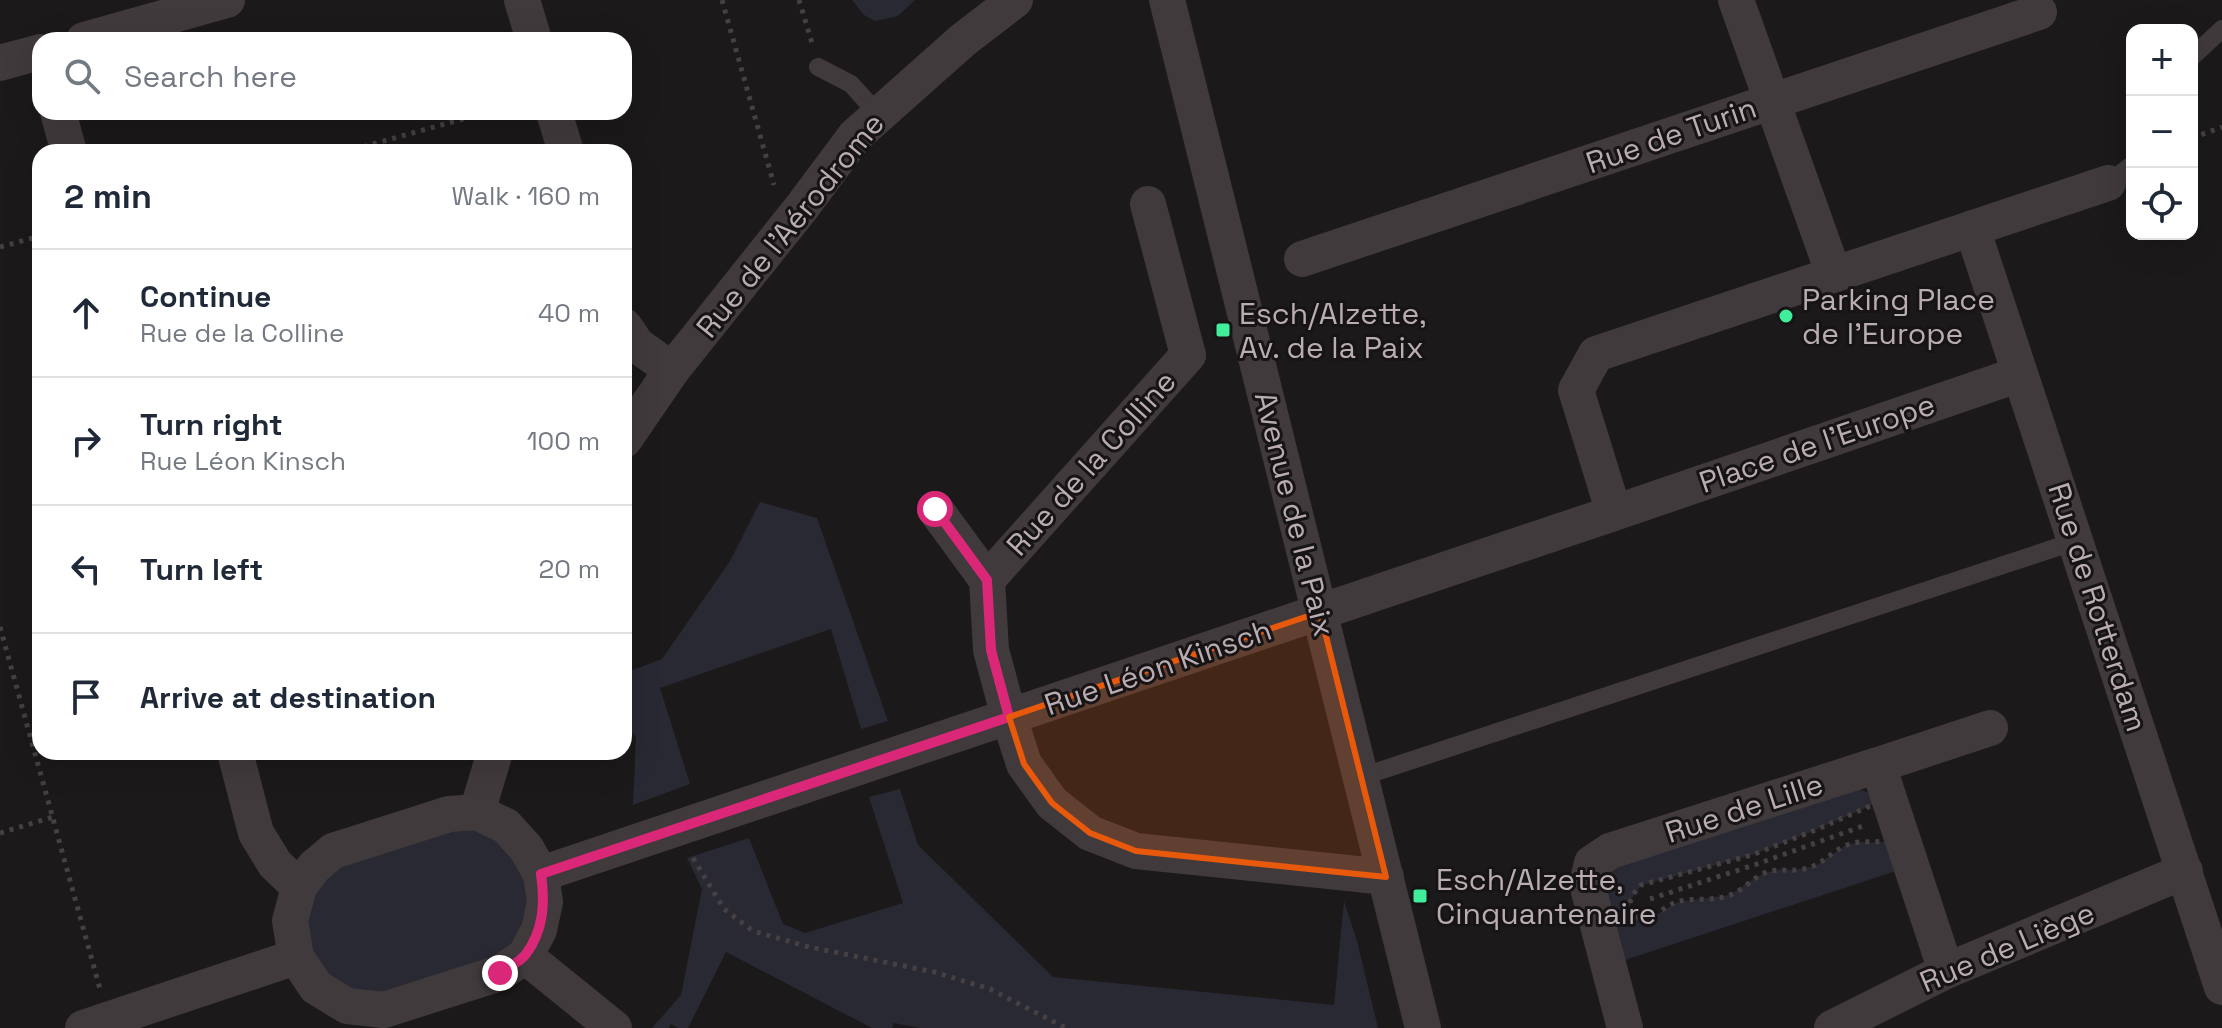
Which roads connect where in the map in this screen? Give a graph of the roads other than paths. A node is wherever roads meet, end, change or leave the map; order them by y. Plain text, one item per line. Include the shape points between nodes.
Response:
1 (227, 0) edge
2 (522, 0) edge
3 (1015, 0) edge
4 (1167, 0) edge
5 (1736, 0) edge
6 (2039, 12) dead end
7 (2222, 29) edge
8 (113, 32) edge
9 (532, 32) edge
10 (2198, 51) edge
11 (32, 54) edge
12 (0, 63) edge
13 (818, 67) road end
14 (1772, 101) junction
15 (878, 114) junction
16 (60, 120) edge
17 (556, 120) edge
18 (67, 144) edge
19 (564, 144) edge
20 (2120, 174) edge
21 (1148, 204) dead end
22 (1972, 228) junction
23 (1302, 259) dead end
24 (1834, 275) junction
25 (632, 338) edge
26 (672, 370) junction
27 (2020, 374) junction
28 (632, 428) edge
29 (935, 509) dead end
30 (1614, 513) junction
31 (2076, 541) junction
32 (987, 580) junction
33 (1320, 612) junction
34 (1009, 717) junction
35 (1990, 728) dead end
36 (237, 760) edge
37 (493, 760) edge
38 (1878, 765) junction
39 (1361, 777) junction
40 (477, 812) junction
41 (2185, 871) junction
42 (541, 874) junction
43 (1386, 877) junction
44 (299, 887) junction
45 (525, 956) junction
46 (296, 957) junction
47 (1946, 971) junction
48 (2222, 987) edge
49 (96, 1023) edge
50 (614, 1028) edge
51 (1423, 1028) edge
52 (1625, 1028) edge
53 (1832, 1028) edge

1 - 8 street
2 - 9 street
3 - 15 street, Rue de l'Aérodrome
4 - 33 street, Avenue de la Paix
5 - 14 street
6 - 14 street, Rue de Turin
7 - 10 lane
11 - 12 street
13 - 15 lane via 851,84
14 - 23 street, Rue de Turin
14 - 24 street
15 - 26 street, Rue de l'Aérodrome via 855,136
16 - 18 street
17 - 19 street
20 - 22 street
21 - 32 street, Rue de la Colline via 1188,355
22 - 24 street
22 - 27 street, Rue de Rotterdam
24 - 30 street via 1596,354 1576,390
25 - 26 street
26 - 28 street, Rue de l'Aérodrome
27 - 30 street, Place de l'Europe
27 - 31 street, Rue de Rotterdam
29 - 32 street, Rue de la Colline
30 - 33 street, Place de l'Europe
31 - 39 lane
31 - 41 street, Rue de Rotterdam
32 - 34 street, Rue de la Colline via 991,650
33 - 34 street, Rue Léon Kinsch
33 - 39 street, Avenue de la Paix
34 - 42 street, Rue Léon Kinsch
34 - 43 street, Rue de la Colline via 1024,764 1052,803 1090,833 1136,851
35 - 38 street, Rue de Lille
36 - 44 street via 256,833 275,864
37 - 40 street
38 - 47 street via 1888,816
38 - 52 street, Rue de Lille via 1610,851 1592,863 1587,884
39 - 43 street, Avenue de la Paix
40 - 42 street via 506,826
40 - 44 street via 449,814 333,851
41 - 47 street, Rue de Liège
41 - 48 street, Rue de Rotterdam
42 - 45 street via 545,902 539,930
43 - 51 street, Avenue de la Paix
44 - 46 street via 290,921
45 - 46 street via 500,973 384,1010 347,1006 316,987
45 - 50 street
46 - 49 street
47 - 53 street, Rue de Liège

